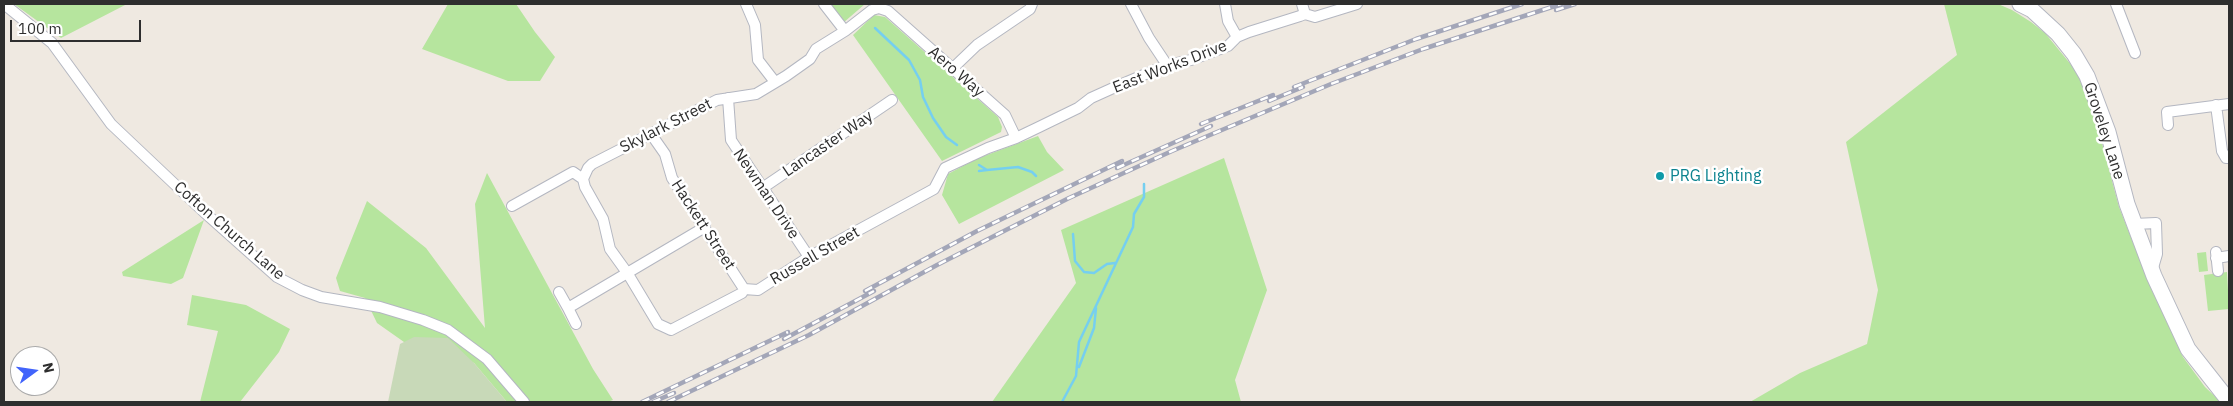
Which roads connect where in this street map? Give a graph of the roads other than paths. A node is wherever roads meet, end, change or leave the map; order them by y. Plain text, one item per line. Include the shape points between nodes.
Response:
1 (4, 4) edge
2 (746, 4) edge
3 (824, 4) edge
4 (1032, 4) edge
5 (1131, 4) edge
6 (1225, 4) edge
7 (1302, 4) edge
8 (1357, 4) edge
9 (2020, 4) edge
10 (2116, 4) edge
11 (888, 11) joint
12 (1305, 14) junction
13 (845, 31) junction
14 (1237, 37) junction
15 (2135, 53) dead end
16 (1167, 64) junction
17 (952, 69) junction
18 (775, 82) junction
19 (728, 98) junction
20 (892, 100) dead end
21 (2229, 104) edge
22 (2216, 106) junction
23 (2168, 125) dead end
24 (651, 134) junction
25 (1016, 138) junction
26 (2229, 158) edge
27 (583, 179) junction
28 (764, 187) junction
29 (512, 206) dead end
30 (2134, 224) junction
31 (705, 227) junction
32 (2229, 256) edge
33 (808, 257) junction
34 (2218, 271) dead end
35 (2152, 272) junction
36 (628, 274) junction
37 (744, 289) junction
38 (559, 292) dead end
39 (568, 308) junction
40 (576, 324) dead end
41 (2229, 401) edge
42 (524, 402) edge

1 - 42 street, Cofton Church Lane via 52,43 111,124 277,277 302,290 380,307 448,330 487,359
2 - 18 street via 755,26 758,60
3 - 13 street
4 - 17 street via 1030,9 977,45
5 - 16 street
6 - 14 street via 1228,21
7 - 12 street
8 - 12 street, East Works Drive via 1315,17
9 - 30 main road, Groveley Lane via 2032,10 2058,34 2087,76 2108,132
10 - 15 street
11 - 13 street, Skylark Street via 872,10
11 - 17 street, Aero Way
12 - 14 street, East Works Drive
13 - 18 street, Skylark Street via 816,49 810,59
14 - 16 street, East Works Drive via 1228,46 1191,60
16 - 25 street, East Works Drive via 1091,98 1078,108
17 - 25 street, Aero Way via 1005,115
18 - 19 street, Skylark Street via 749,96
19 - 24 street, Skylark Street via 717,100
19 - 28 street, Newman Drive via 731,140
20 - 28 street, Lancaster Way
21 - 22 street
22 - 23 street via 2167,112
22 - 26 street via 2222,151
24 - 27 street, Skylark Street via 592,164
24 - 31 street, Hackett Street via 665,154 672,178
25 - 33 street, Russell Street via 945,168 934,189
27 - 29 street via 573,172
27 - 36 street via 603,219 610,249
28 - 33 street, Newman Drive
30 - 35 main road, Groveley Lane
30 - 35 street via 2156,222 2157,254
31 - 36 street
31 - 37 street, Hackett Street
32 - 34 street via 2216,255
33 - 37 street, Russell Street via 758,290
35 - 41 main road, Groveley Lane via 2188,349
36 - 37 street, Russell Street via 658,324 671,330 742,293
36 - 39 street
38 - 39 street
39 - 40 street

